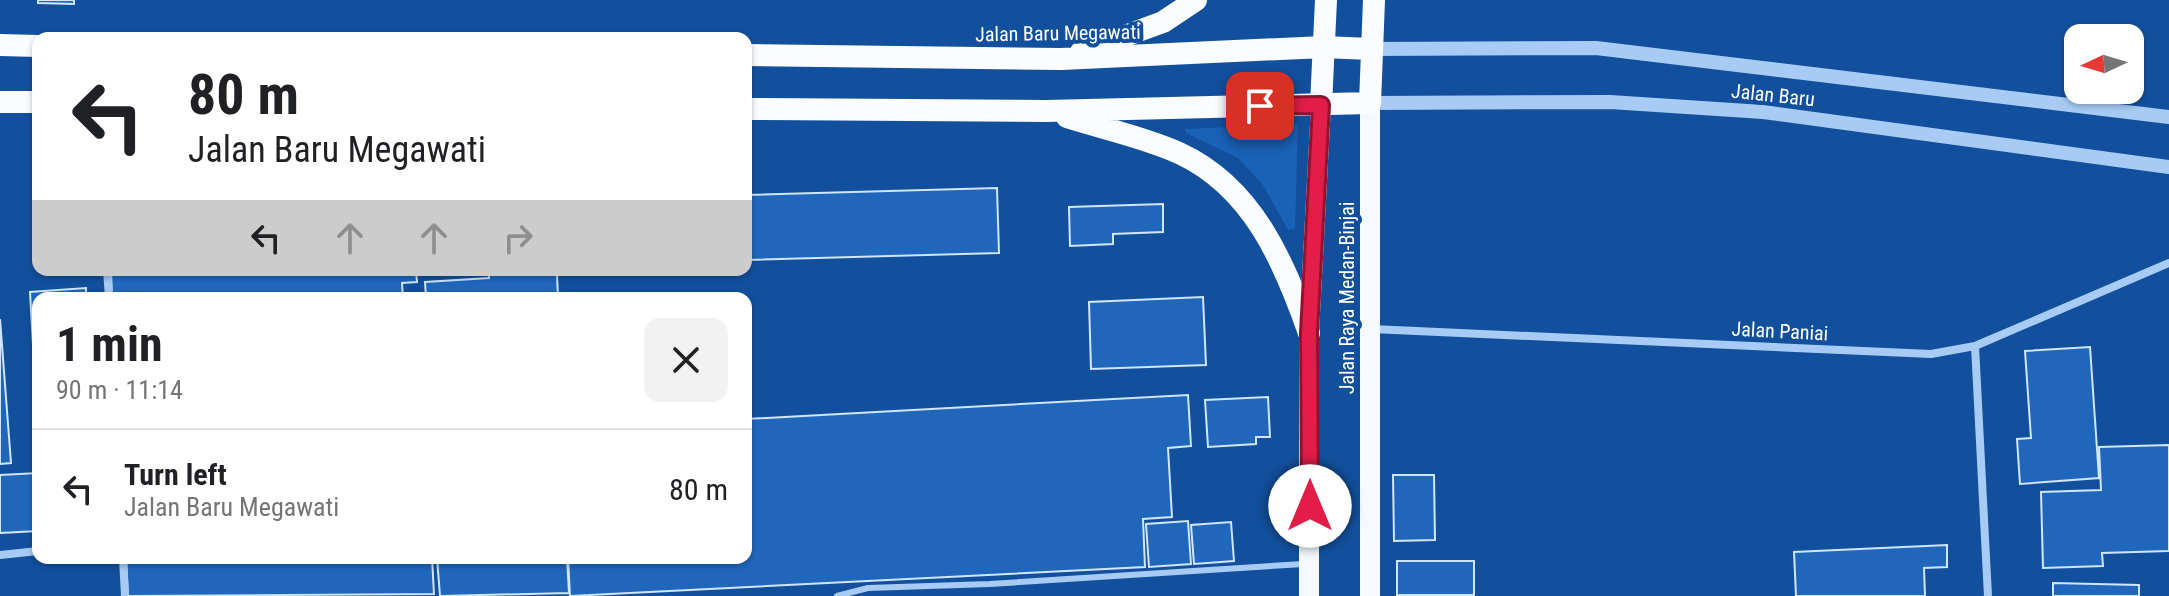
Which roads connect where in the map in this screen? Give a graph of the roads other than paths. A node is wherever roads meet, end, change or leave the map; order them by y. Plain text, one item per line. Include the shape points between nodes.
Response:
1 (1196, 0) edge
2 (1326, 0) edge
3 (1374, 0) edge
4 (0, 45) edge
5 (32, 46) edge
6 (1323, 47) junction
7 (1371, 49) junction
8 (752, 55) edge
9 (1061, 59) junction
10 (0, 102) edge
11 (32, 102) edge
12 (1370, 103) junction
13 (1321, 105) junction
14 (752, 109) edge
15 (1046, 111) junction
16 (2169, 117) edge
17 (2169, 167) edge
18 (2169, 263) edge
19 (1371, 328) junction
20 (1309, 333) junction
21 (1975, 346) junction
22 (32, 552) edge
23 (0, 555) edge
24 (1310, 563) junction
25 (123, 564) edge
26 (125, 596) edge
27 (837, 596) edge
28 (1309, 596) edge
29 (1370, 596) edge
30 (1988, 596) edge

1 - 9 highway via 1163,22
2 - 6 highway, Jalan Raya Medan-Binjai
3 - 7 highway, Jalan Raya Medan-Binjai
4 - 5 highway
6 - 7 highway, Jalan Baru Megawati
6 - 9 highway, Jalan Baru Megawati
6 - 13 highway, Jalan Raya Medan-Binjai
7 - 12 highway, Jalan Raya Medan-Binjai
7 - 16 street, Jalan Baru via 1596,48
8 - 9 highway, Jalan Baru Megawati
10 - 11 highway
12 - 13 highway
12 - 17 street, Jalan Baru via 1610,102 1763,112
12 - 19 main road, Jalan Raya Medan-Binjai
13 - 15 highway
13 - 20 main road, Jalan Raya Medan-Binjai
14 - 15 highway
15 - 20 highway via 1181,154 1212,173 1243,202 1279,255
18 - 21 street, Jalan Paniai
19 - 21 street, Jalan Paniai via 1931,354
19 - 29 main road, Jalan Raya Medan-Binjai
20 - 24 main road, Jalan Raya Medan-Binjai
21 - 30 street
22 - 23 street
24 - 27 lane via 868,588
24 - 28 main road, Jalan Raya Medan-Binjai
25 - 26 street

